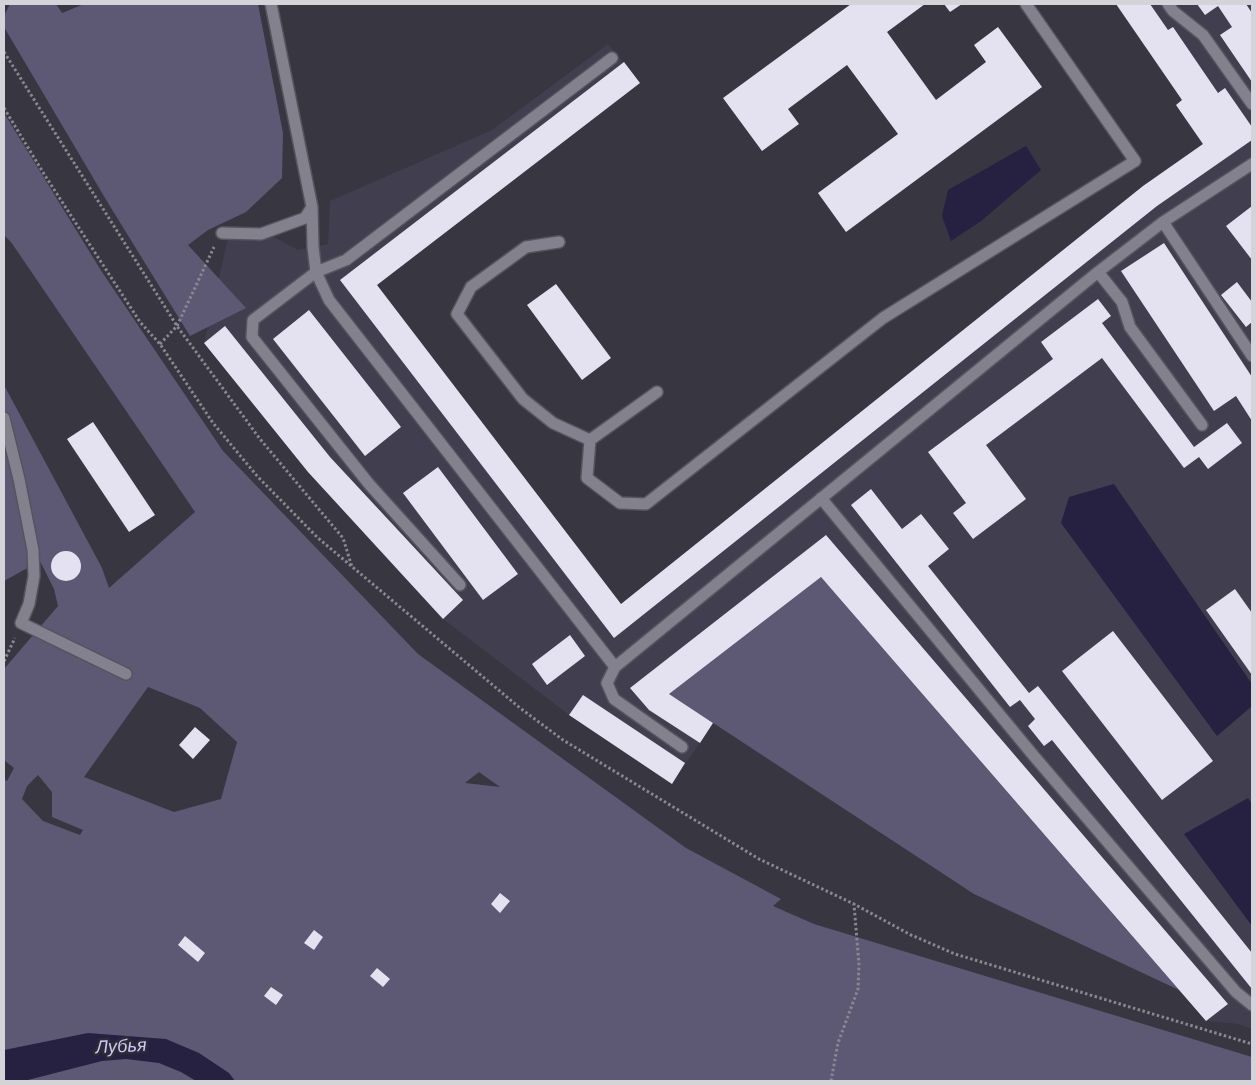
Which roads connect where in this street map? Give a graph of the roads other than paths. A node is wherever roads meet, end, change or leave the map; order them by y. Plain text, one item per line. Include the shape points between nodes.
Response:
1 (271, 4) edge
2 (1026, 4) edge
3 (1168, 4) edge
4 (612, 58) dead end
5 (1252, 104) edge
6 (1250, 169) edge
7 (312, 207) junction
8 (1163, 222) junction
9 (222, 233) road end
10 (559, 242) dead end
11 (316, 272) junction
12 (1098, 272) junction
13 (1252, 356) edge
14 (656, 392) dead end
15 (4, 418) edge
16 (1202, 425) dead end
17 (590, 440) junction
18 (821, 498) junction
19 (460, 585) dead end
20 (615, 667) junction
21 (126, 674) dead end
22 (682, 748) dead end
23 (1252, 1005) edge

1 - 7 lane
2 - 17 lane via 1135,161 883,318 646,504 620,503 587,478
3 - 5 lane via 1203,35
4 - 11 lane via 346,260
6 - 8 lane
7 - 9 lane via 305,218 261,234
7 - 11 lane
8 - 12 lane
8 - 13 lane
10 - 17 lane via 526,247 470,287 457,314 523,399 553,423
11 - 19 lane via 253,320 252,337 369,484
11 - 20 lane via 329,300
12 - 16 lane via 1122,302 1130,327
12 - 18 lane
14 - 17 lane
15 - 21 lane via 33,550 34,576 21,624
18 - 20 lane
18 - 23 lane via 1046,770 1236,992
20 - 22 lane via 607,683 614,699

